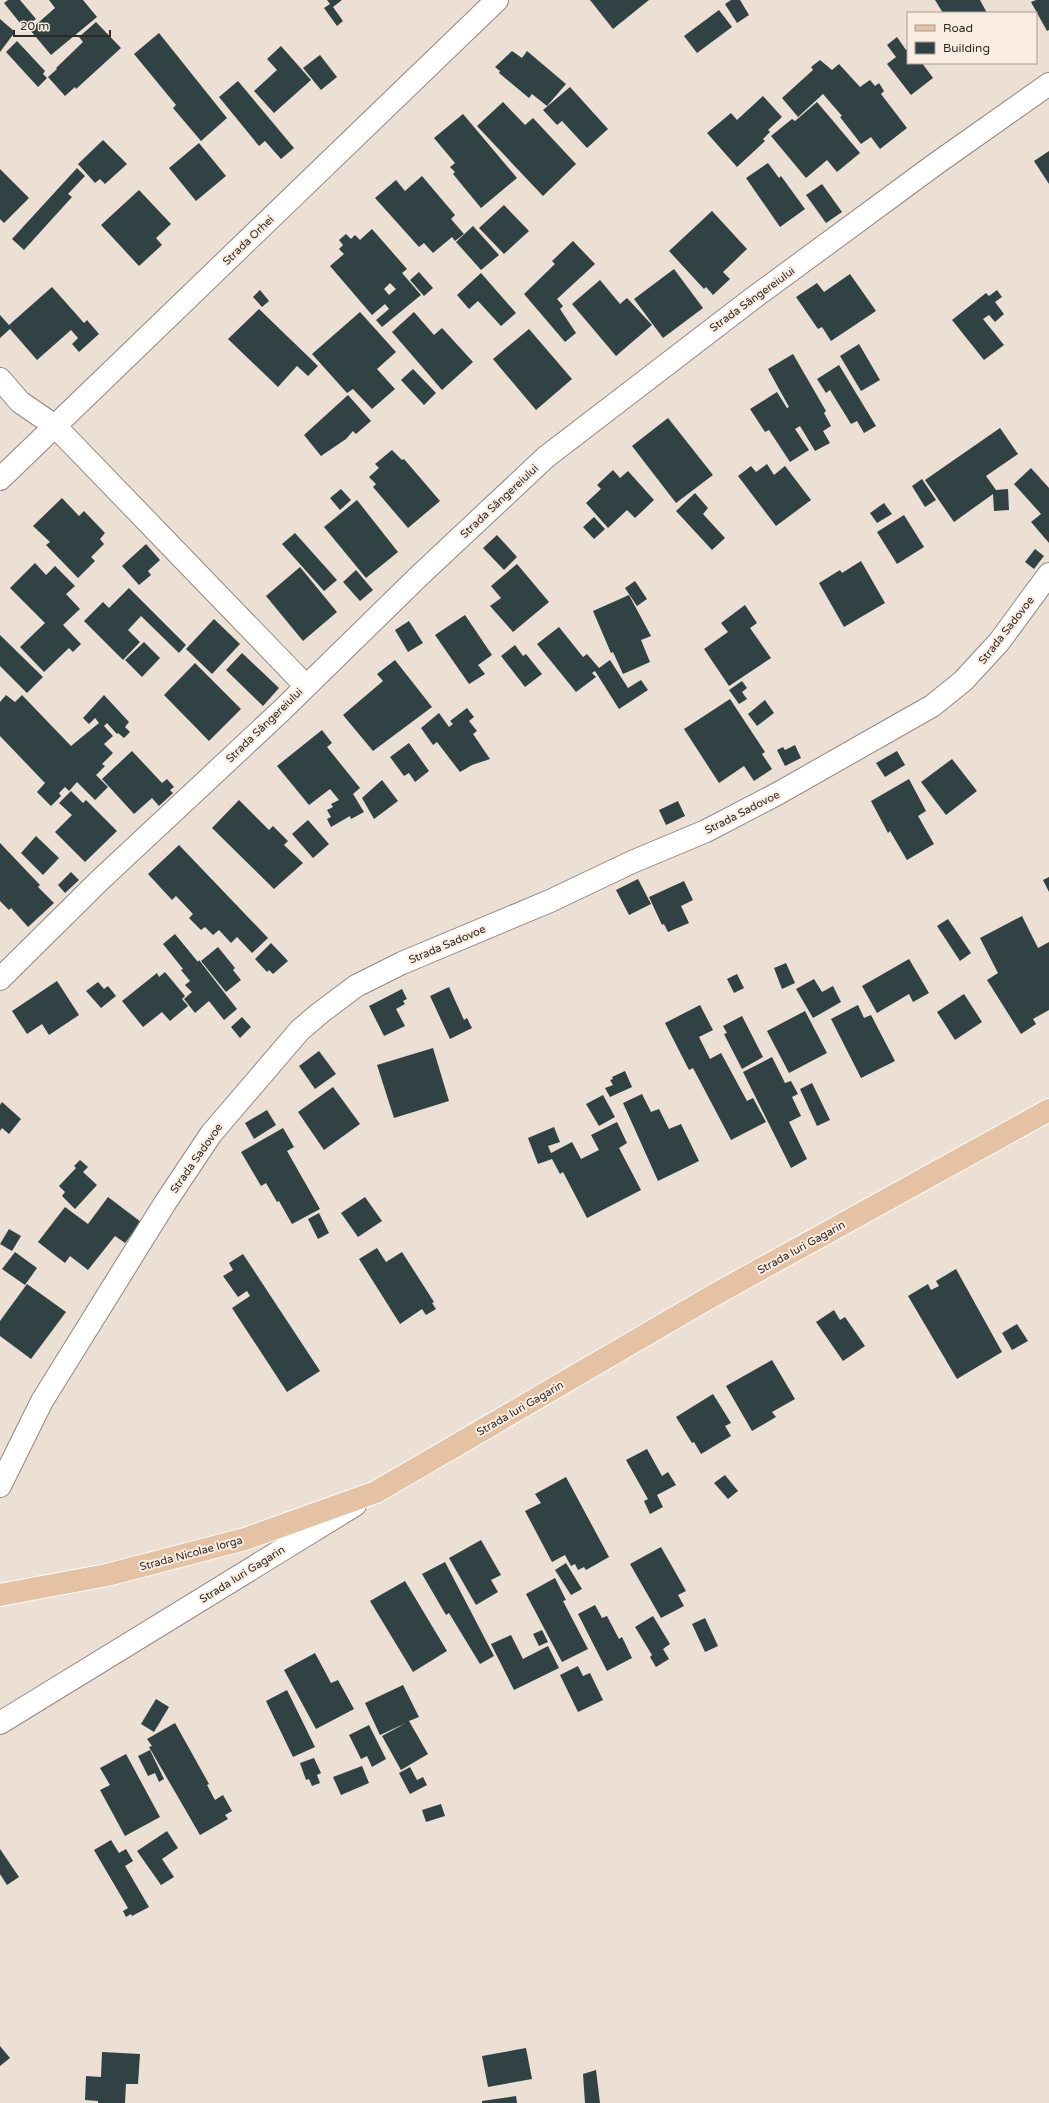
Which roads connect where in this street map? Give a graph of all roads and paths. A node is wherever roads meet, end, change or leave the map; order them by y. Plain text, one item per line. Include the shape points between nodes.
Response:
1 (497, 0) edge
2 (1049, 84) edge
3 (0, 379) edge
4 (55, 426) junction
5 (0, 479) edge
6 (1049, 574) edge
7 (305, 685) junction
8 (0, 979) edge
9 (1049, 1110) edge
10 (0, 1486) edge
11 (376, 1492) junction
12 (0, 1595) edge
13 (0, 1723) edge

1 - 4 street, Strada Orhei
2 - 7 street, Strada Sângereiului via 936,163 752,299 546,457
3 - 4 street via 20,402
4 - 5 street, Strada Orhei
4 - 7 street
6 - 10 street, Strada Sadovoe via 999,642 963,681 932,706 706,831 632,862 550,901 402,962 356,986 320,1013 295,1036 211,1134 42,1401
7 - 8 street, Strada Sângereiului
9 - 11 main road, Strada Iuri Gagarin via 714,1295
11 - 12 main road, Strada Nicolae Iorga via 245,1539 107,1575
11 - 13 street, Strada Iuri Gagarin

